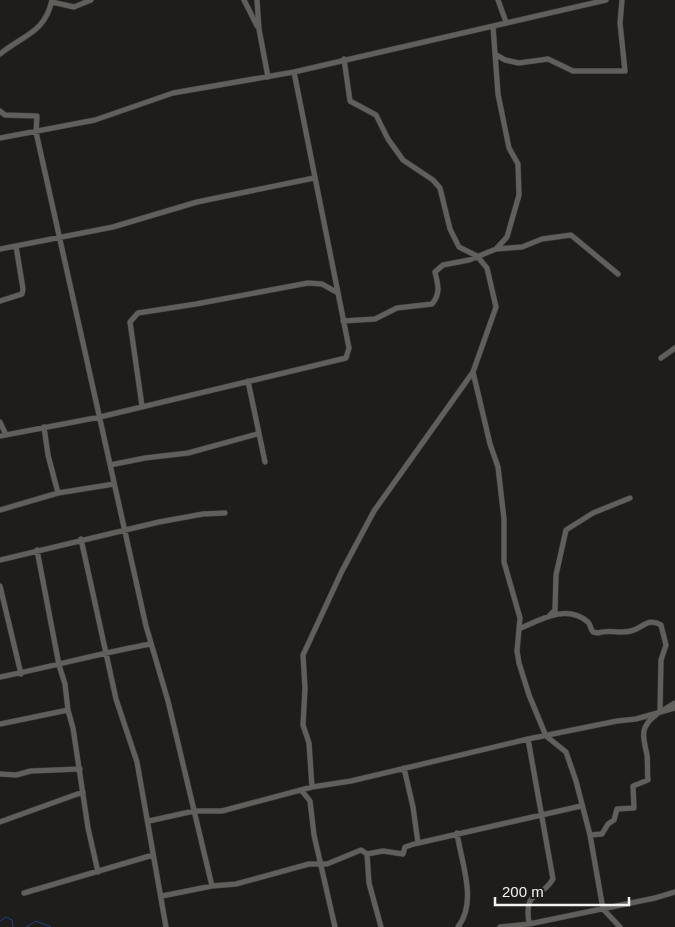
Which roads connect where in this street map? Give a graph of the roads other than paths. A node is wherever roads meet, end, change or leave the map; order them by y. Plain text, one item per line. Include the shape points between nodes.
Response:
1 (91, 0) edge
2 (244, 0) edge
3 (257, 0) edge
4 (498, 0) edge
5 (606, 0) edge
6 (622, 0) edge
7 (52, 1) edge
8 (506, 22) junction
9 (493, 26) junction
10 (258, 29) junction
11 (0, 54) edge
12 (495, 54) junction
13 (344, 59) junction
14 (294, 72) junction
15 (268, 77) junction
16 (0, 111) edge
17 (36, 132) junction
18 (0, 138) edge
19 (314, 178) junction
20 (61, 237) junction
21 (16, 246) junction
22 (0, 249) edge
23 (496, 249) junction
24 (477, 256) junction
25 (618, 274) dead end
26 (338, 293) junction
27 (0, 301) edge
28 (344, 321) junction
29 (675, 348) edge
30 (661, 358) dead end
31 (472, 372) junction
32 (248, 381) junction
33 (142, 406) junction
34 (100, 417) junction
35 (0, 422) edge
36 (44, 427) junction
37 (257, 434) junction
38 (6, 435) junction
39 (0, 436) edge
40 (265, 462) dead end
41 (110, 465) junction
42 (114, 484) junction
43 (58, 493) junction
44 (630, 498) dead end
45 (0, 510) edge
46 (225, 513) dead end
47 (124, 530) junction
48 (81, 539) junction
49 (37, 550) junction
50 (0, 560) edge
51 (0, 586) edge
52 (550, 615) junction
53 (521, 628) junction
54 (151, 644) junction
55 (105, 652) junction
56 (59, 665) junction
57 (21, 674) junction
58 (0, 677) edge
59 (675, 703) edge
60 (675, 708) edge
61 (68, 710) junction
62 (660, 712) junction
63 (0, 724) edge
64 (546, 736) junction
65 (528, 740) junction
66 (404, 768) junction
67 (80, 769) junction
68 (0, 774) edge
69 (312, 787) junction
70 (302, 791) junction
71 (83, 792) junction
72 (581, 806) junction
73 (194, 811) junction
74 (540, 814) junction
75 (149, 821) junction
76 (0, 822) edge
77 (457, 833) junction
78 (590, 835) junction
79 (418, 843) junction
80 (367, 854) junction
81 (153, 855) junction
82 (321, 864) junction
83 (98, 872) junction
84 (212, 886) junction
85 (675, 892) edge
86 (24, 893) dead end
87 (162, 896) junction
88 (603, 909) junction
89 (529, 924) junction
90 (519, 926) edge
91 (166, 927) edge
92 (335, 927) edge
93 (381, 927) edge
94 (458, 927) edge
95 (500, 927) edge
96 (620, 927) edge

1 - 7 street via 74,7
2 - 10 street
3 - 10 street
4 - 8 street
5 - 8 street
6 - 12 street via 620,23 625,71 574,71 548,59 519,63
7 - 11 street via 39,28
8 - 9 street
9 - 12 street
9 - 13 street
10 - 15 street
12 - 23 street via 498,94 509,148 518,164 519,195 507,236
13 - 14 street
13 - 24 street via 350,101 376,115 403,160 440,188 450,229 459,247
14 - 15 street
14 - 19 street
15 - 17 street via 173,94 95,120
16 - 17 street via 5,115 36,116
17 - 18 street
17 - 20 street
19 - 20 street via 198,202 113,227
19 - 26 street
20 - 21 street
20 - 34 street
21 - 22 street
21 - 27 street via 24,289 22,294
23 - 24 street
23 - 25 street via 522,247 542,239 571,235
24 - 28 street via 437,268 438,298 432,304 397,308 375,319
24 - 31 street via 487,268 496,306
26 - 28 street
26 - 33 street via 322,284 308,283 138,312 130,322
28 - 32 street via 349,348 342,360
29 - 30 street
31 - 53 street via 499,469 504,562 510,588 517,601
31 - 69 street via 374,511 303,655 303,725 313,767
32 - 33 street
32 - 37 street
33 - 34 street
34 - 36 street
34 - 41 street
35 - 38 street
36 - 38 street
36 - 43 street
37 - 40 street
37 - 41 street via 188,453
38 - 39 street
41 - 42 street
42 - 43 street
42 - 47 street
43 - 45 street
44 - 52 street via 593,513 566,530 556,575 555,610
46 - 47 street via 191,516
47 - 48 street
47 - 54 street
48 - 49 street
48 - 55 street
49 - 50 street
49 - 56 street
51 - 57 street
52 - 53 street
52 - 62 street via 574,615 598,633 631,631 650,621 661,625 666,645 661,660
53 - 64 street via 517,651 519,663
54 - 55 street
54 - 73 street
55 - 56 street
55 - 75 street via 116,699 137,762
56 - 57 street
56 - 61 street via 66,684
57 - 58 street
59 - 62 street
60 - 62 street
61 - 63 street
61 - 67 street
62 - 64 street
62 - 78 street via 643,732 648,780 633,786 634,808 617,809 614,820 602,834
64 - 65 street
64 - 72 street via 566,752
65 - 66 street
65 - 74 street
66 - 69 street
66 - 79 street
67 - 68 street
67 - 71 street
69 - 70 street
70 - 73 street via 222,811
70 - 82 street via 310,801
71 - 76 street
71 - 83 street
72 - 74 street
72 - 78 street
73 - 75 street
73 - 84 street
74 - 77 street
74 - 89 street via 553,879 532,896 527,908
75 - 81 street
77 - 79 street
77 - 94 street via 468,898 466,913
78 - 88 street
79 - 80 street via 405,847 403,854 383,851
80 - 82 street via 361,850
80 - 93 street via 369,883
81 - 83 street
81 - 87 street
82 - 84 street via 309,864 236,884
82 - 92 street
83 - 86 street
84 - 87 street
85 - 88 street
87 - 91 street
88 - 89 street
88 - 96 street
89 - 90 street
90 - 95 street

